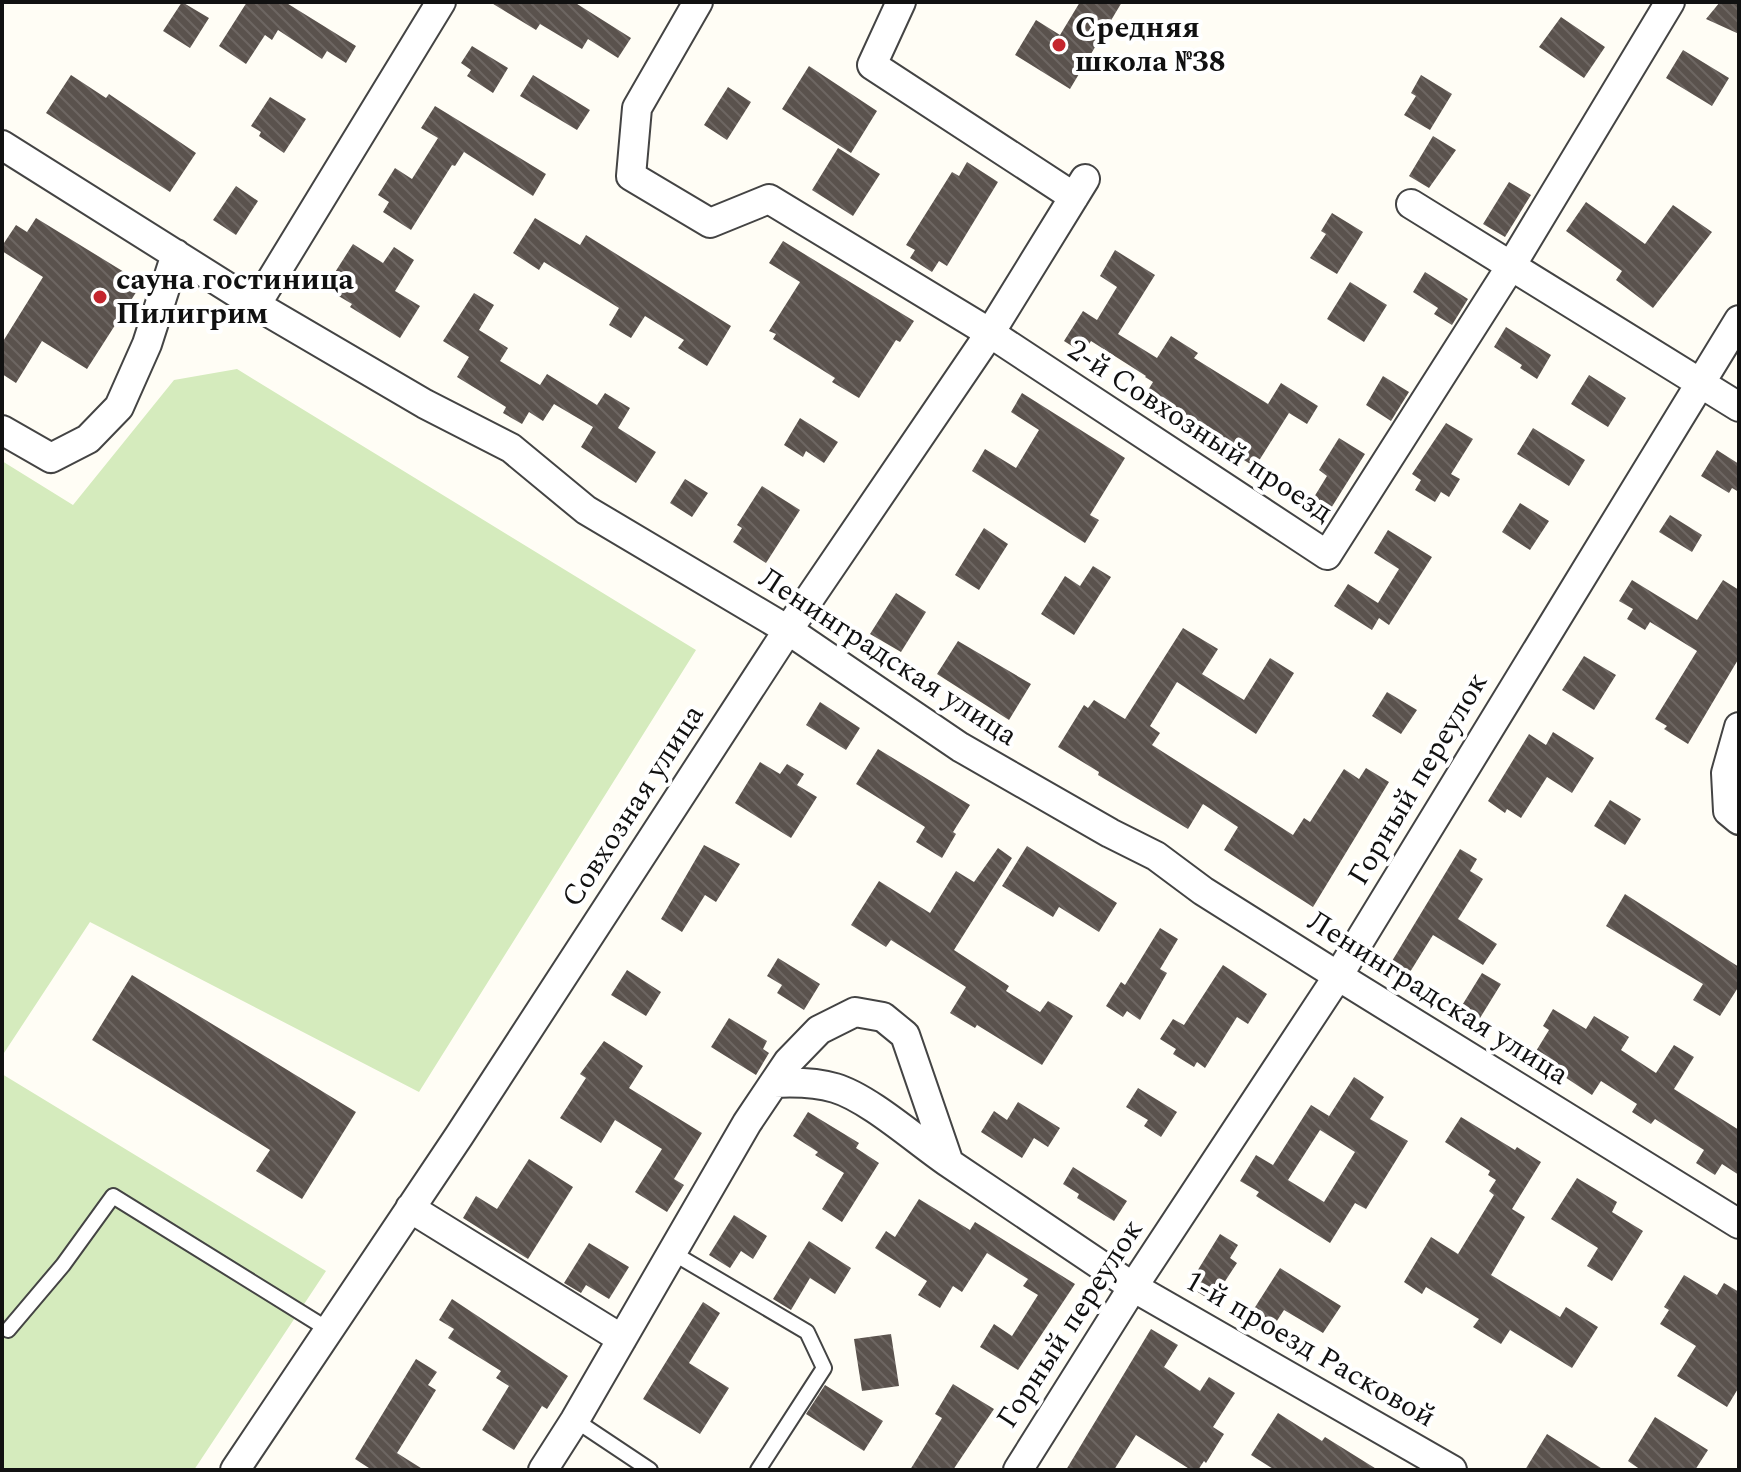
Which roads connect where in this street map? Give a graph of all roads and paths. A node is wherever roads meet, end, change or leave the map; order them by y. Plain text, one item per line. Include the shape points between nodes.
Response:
1 (441, 2) edge
2 (698, 2) edge
3 (901, 2) edge
4 (1670, 2) edge
5 (2, 145) edge
6 (1411, 204) dead end
7 (176, 254) junction
8 (1511, 266) junction
9 (256, 305) junction
10 (1739, 320) edge
11 (990, 333) junction
12 (1700, 381) junction
13 (1739, 407) edge
14 (2, 430) edge
15 (788, 630) junction
16 (1739, 727) edge
17 (1739, 820) edge
18 (1338, 976) junction
19 (774, 1083) junction
20 (949, 1163) junction
21 (410, 1208) junction
22 (1739, 1224) edge
23 (673, 1253) junction
24 (1133, 1287) junction
25 (8, 1330) dead end
26 (329, 1330) junction
27 (622, 1339) junction
28 (575, 1420) junction
29 (235, 1470) edge
30 (543, 1470) edge
31 (650, 1470) edge
32 (758, 1470) edge
33 (1018, 1470) edge
34 (1452, 1470) edge

1 - 9 street
2 - 11 street via 637,108 631,176 710,223 769,199
3 - 11 street, Совхозная улица via 872,65 1080,188
4 - 8 street, 2-й Совхозный проезд
5 - 7 street, Ленинградская улица
6 - 8 street
7 - 9 street, Ленинградская улица
7 - 14 street via 147,344 119,407 88,439 51,458
8 - 11 street, 2-й Совхозный проезд via 1327,555
8 - 12 street
9 - 15 street, Ленинградская улица via 511,448 586,510
10 - 12 street, Горный переулок
11 - 15 street, Совхозная улица
12 - 13 street
12 - 18 street, Горный переулок
15 - 18 street, Ленинградская улица via 960,747 1156,856
15 - 21 street, Совхозная улица
16 - 17 street via 1726,773 1728,811
18 - 22 street, Ленинградская улица
18 - 24 street, Горный переулок
19 - 20 street, 1-й проезд Расковой via 837,1089
19 - 20 street via 819,1030 855,1012 883,1017 905,1035
19 - 23 street
20 - 24 street, 1-й проезд Расковой
21 - 26 street, Совхозная улица
21 - 27 street
23 - 27 street
23 - 32 lane via 807,1332 824,1368
24 - 33 street, Горный переулок
24 - 34 street, 1-й проезд Расковой
25 - 26 lane via 113,1196
26 - 29 street, Совхозная улица
27 - 28 street
28 - 30 street
28 - 31 lane

